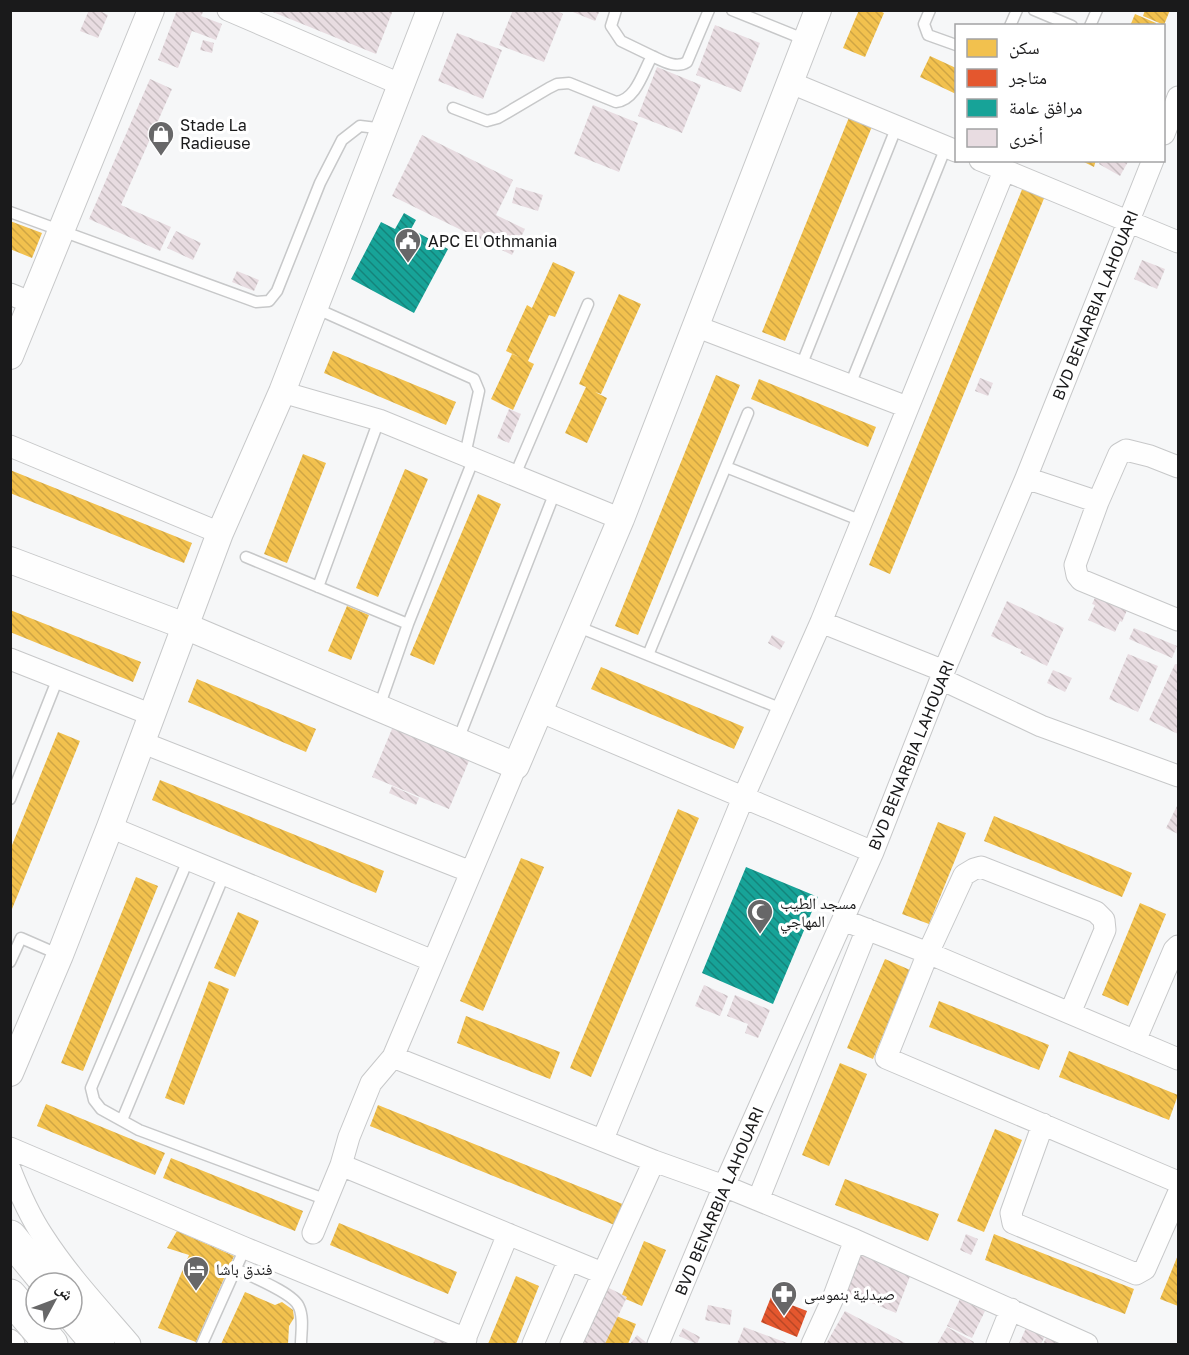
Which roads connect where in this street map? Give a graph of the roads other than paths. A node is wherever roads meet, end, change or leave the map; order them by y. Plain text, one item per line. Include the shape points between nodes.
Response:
1 (151, 10) edge
2 (228, 10) edge
3 (430, 10) edge
4 (616, 10) edge
5 (709, 10) edge
6 (732, 10) edge
7 (818, 10) edge
8 (930, 10) edge
9 (1017, 10) edge
10 (1034, 10) edge
11 (1097, 10) edge
12 (1011, 24) edge
13 (1067, 24) edge
14 (1091, 24) edge
15 (806, 40) junction
16 (955, 44) edge
17 (652, 56) junction
18 (789, 82) junction
19 (402, 85) junction
20 (1179, 97) edge
21 (453, 108) dead end
22 (897, 126) junction
23 (385, 129) junction
24 (1165, 132) edge
25 (951, 149) edge
26 (990, 162) edge
27 (1152, 162) edge
28 (1009, 166) edge
29 (10, 212) edge
30 (1128, 221) junction
31 (62, 231) junction
32 (1179, 242) edge
33 (21, 298) edge
34 (588, 304) dead end
35 (315, 308) junction
36 (695, 326) junction
37 (10, 356) edge
38 (801, 366) junction
39 (850, 385) junction
40 (282, 392) junction
41 (907, 407) junction
42 (748, 413) dead end
43 (379, 420) junction
44 (10, 446) edge
45 (469, 457) junction
46 (726, 467) junction
47 (1179, 467) edge
48 (515, 476) junction
49 (1026, 478) junction
50 (555, 492) junction
51 (1098, 502) junction
52 (621, 519) junction
53 (862, 521) junction
54 (220, 533) junction
55 (246, 557) dead end
56 (10, 560) edge
57 (318, 586) junction
58 (1179, 620) edge
59 (821, 622) junction
60 (408, 624) junction
61 (185, 626) junction
62 (576, 626) junction
63 (648, 655) junction
64 (12, 663) edge
65 (942, 675) junction
66 (58, 678) junction
67 (378, 707) junction
68 (782, 709) junction
69 (539, 711) junction
70 (152, 715) junction
71 (458, 741) junction
72 (141, 742) junction
73 (516, 766) junction
74 (1179, 776) edge
75 (743, 798) junction
76 (10, 800) edge
77 (110, 827) junction
78 (873, 852) junction
79 (188, 860) junction
80 (471, 873) junction
81 (225, 875) junction
82 (843, 920) junction
83 (867, 929) junction
84 (16, 936) edge
85 (1179, 946) edge
86 (928, 953) junction
87 (60, 955) junction
88 (433, 961) junction
89 (10, 962) edge
90 (1070, 1013) junction
91 (1135, 1041) junction
92 (393, 1057) junction
93 (1179, 1059) edge
94 (10, 1073) edge
95 (122, 1120) junction
96 (1043, 1124) junction
97 (603, 1139) junction
98 (10, 1148) edge
99 (654, 1161) junction
100 (341, 1165) junction
101 (10, 1169) edge
102 (1179, 1182) edge
103 (724, 1186) junction
104 (1179, 1194) edge
105 (327, 1200) junction
106 (758, 1200) junction
107 (10, 1216) edge
108 (312, 1233) dead end
109 (508, 1234) junction
110 (855, 1240) junction
111 (16, 1243) edge
112 (245, 1248) junction
113 (569, 1260) junction
114 (236, 1269) junction
115 (38, 1271) edge
116 (602, 1273) junction
117 (10, 1296) edge
118 (1011, 1309) junction
119 (84, 1327) edge
120 (10, 1340) edge
121 (464, 1342) edge
122 (14, 1344) edge
123 (51, 1344) edge
124 (98, 1344) edge
125 (130, 1344) edge
126 (202, 1344) edge
127 (301, 1344) edge
128 (533, 1344) edge
129 (571, 1344) edge
130 (658, 1344) edge
131 (812, 1344) edge
132 (997, 1344) edge
133 (1087, 1344) edge

1 - 31 street
2 - 19 street
3 - 19 street
4 - 17 lane via 611,26 621,41
5 - 17 lane via 687,62 675,65
6 - 15 lane
7 - 15 street
8 - 16 lane via 924,24 928,34
9 - 12 lane
10 - 13 lane
11 - 14 lane
15 - 18 street
17 - 21 lane via 631,97 622,101 569,83 557,84 487,121
18 - 22 street
18 - 36 street
19 - 23 street
20 - 24 street
22 - 25 street
22 - 38 lane
23 - 31 lane via 360,126 342,140 320,183 277,291 269,301 256,302
23 - 35 street
25 - 39 lane
26 - 28 street
27 - 30 street, BVD BENARBIA LAHOUARI
28 - 30 street
28 - 41 street
29 - 31 lane
30 - 32 street
30 - 49 street, BVD BENARBIA LAHOUARI
31 - 33 street
33 - 37 street
34 - 48 lane
35 - 40 street
35 - 45 lane via 474,379 479,391
36 - 38 street
36 - 52 street
38 - 39 street
39 - 41 street
40 - 43 street
40 - 54 street
41 - 53 street
42 - 46 lane
43 - 45 street
43 - 57 lane
44 - 54 street
45 - 48 street
45 - 60 lane
46 - 53 lane
46 - 63 lane
47 - 51 street via 1126,450 1119,454
48 - 50 street
49 - 51 street
49 - 65 street, BVD BENARBIA LAHOUARI
50 - 52 street
50 - 71 lane
51 - 58 street via 1076,561 1077,575 1091,585
52 - 62 street
53 - 59 street
54 - 61 street
55 - 57 lane
56 - 61 street
57 - 60 lane
59 - 65 street
59 - 68 street
60 - 67 lane
61 - 67 street
61 - 70 street
62 - 63 lane
62 - 69 street
63 - 68 lane
64 - 66 street
65 - 74 street via 1041,726
65 - 78 street, BVD BENARBIA LAHOUARI
66 - 70 street
66 - 76 lane
67 - 71 street
68 - 75 street
69 - 73 street
69 - 75 street
70 - 72 street
71 - 73 street
72 - 77 street
72 - 80 street
73 - 80 street
75 - 78 street
75 - 97 street
77 - 79 street
77 - 87 street
78 - 82 street, BVD BENARBIA LAHOUARI
79 - 81 street
79 - 95 lane via 91,1088 101,1109
80 - 88 street
81 - 88 street
81 - 95 lane
82 - 83 street
82 - 103 street, BVD BENARBIA LAHOUARI
83 - 86 street
83 - 106 street
84 - 87 lane
84 - 89 lane
85 - 91 street
86 - 90 street
86 - 90 street via 964,875 981,867 1096,912 1104,920 1105,930
86 - 96 street via 886,1058
87 - 94 street
88 - 92 street
90 - 91 street
91 - 93 street
92 - 97 street
92 - 100 street via 370,1083
95 - 105 lane via 139,1130
96 - 102 street
96 - 104 street via 1011,1213 1013,1223 1136,1274 1145,1269
97 - 99 street
98 - 112 street
99 - 103 street
99 - 116 street
100 - 105 street
100 - 109 street
101 - 125 street via 41,1234
103 - 106 street
103 - 130 street, BVD BENARBIA LAHOUARI
105 - 108 street
106 - 110 street
107 - 111 street
109 - 113 street
109 - 121 street
110 - 118 street
110 - 131 street
111 - 115 highway
112 - 114 lane
112 - 121 street
113 - 116 street
113 - 128 street
114 - 126 lane
114 - 127 lane via 298,1304
116 - 129 street
117 - 123 highway
118 - 132 street
118 - 133 street
119 - 124 highway
120 - 122 street

